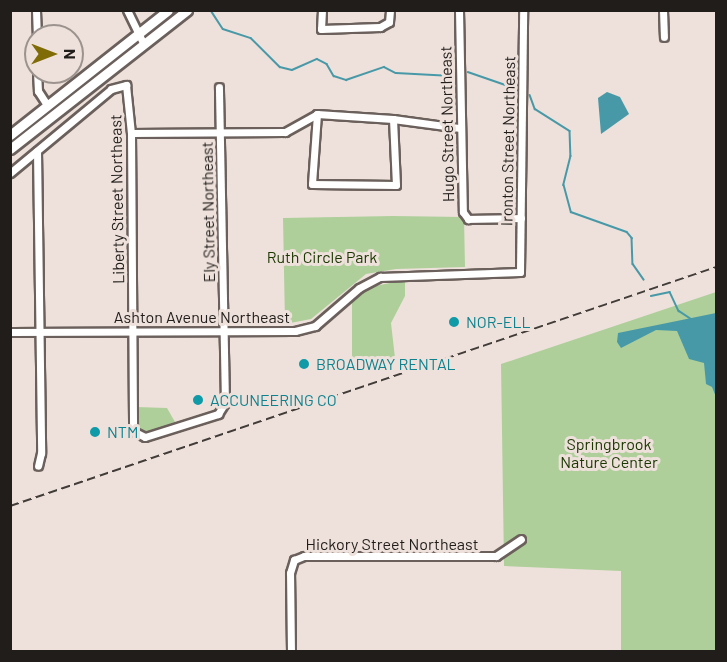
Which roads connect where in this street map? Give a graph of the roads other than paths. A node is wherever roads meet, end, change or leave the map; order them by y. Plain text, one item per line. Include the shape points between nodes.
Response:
1 (127, 10) edge
2 (168, 10) edge
3 (187, 10) edge
4 (322, 10) edge
5 (390, 10) edge
6 (459, 10) edge
7 (523, 10) edge
8 (663, 10) edge
9 (135, 34) junction
10 (664, 37) dead end
11 (143, 43) junction
12 (38, 84) edge
13 (219, 87) dead end
14 (47, 105) junction
15 (317, 114) junction
16 (393, 118) junction
17 (460, 128) junction
18 (131, 133) junction
19 (220, 134) junction
20 (10, 135) edge
21 (10, 149) edge
22 (37, 151) junction
23 (10, 173) edge
24 (520, 218) junction
25 (520, 272) joint
26 (132, 330) junction
27 (224, 330) junction
28 (10, 332) edge
29 (40, 332) junction
30 (223, 409) joint
31 (38, 466) dead end
32 (521, 539) dead end
33 (291, 651) edge

1 - 9 street
2 - 9 main road
3 - 11 main road
4 - 5 street via 321,28 380,27 389,22
6 - 17 street, Hugo Street Northeast
7 - 24 street, Ironton Street Northeast
8 - 10 street
9 - 11 street
9 - 14 main road
11 - 21 main road
12 - 14 street
13 - 19 street, Ely Street Northeast
14 - 20 main road
15 - 16 street
15 - 16 street via 312,184 396,185
15 - 19 street via 294,130
16 - 17 street
17 - 24 street, Hugo Street Northeast via 465,217
18 - 19 street
18 - 22 street, Liberty Street Northeast via 126,85 111,89
18 - 26 street, Liberty Street Northeast
19 - 27 street, Ely Street Northeast
22 - 23 street
22 - 29 street
24 - 25 street, Ironton Street Northeast
25 - 27 street, Ashton Avenue Northeast via 380,277 359,288 315,326 295,331
26 - 27 street, Ashton Avenue Northeast
26 - 29 street, Ashton Avenue Northeast
26 - 30 street, Liberty Street Northeast via 135,435 145,437
27 - 30 street, Ely Street Northeast
28 - 29 street, Ashton Avenue Northeast
29 - 31 street
32 - 33 street, Hickory Street Northeast via 496,556 304,556 294,560 290,573

